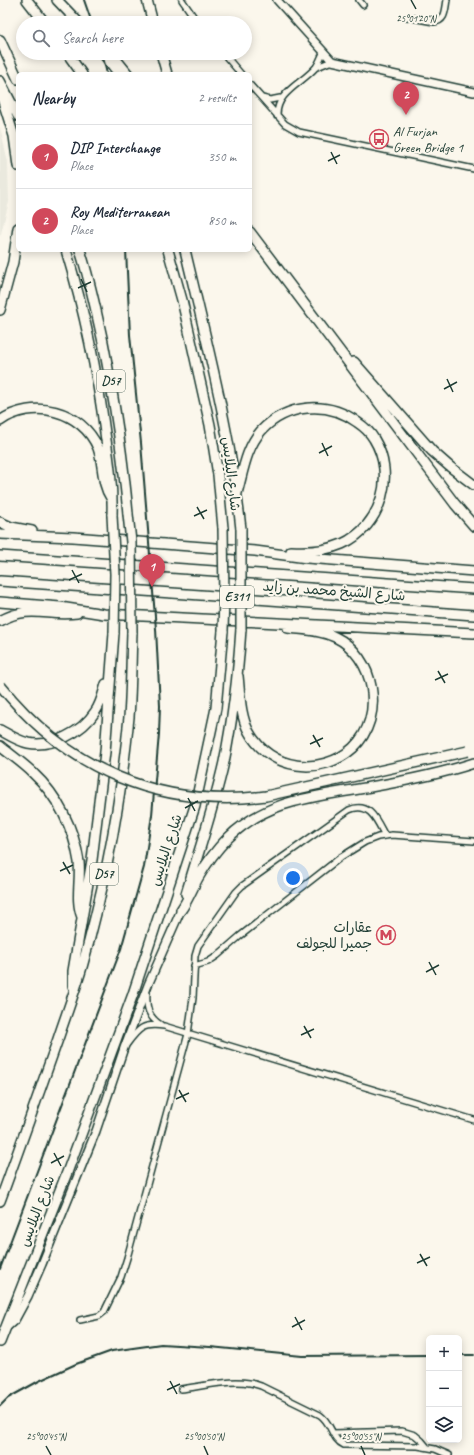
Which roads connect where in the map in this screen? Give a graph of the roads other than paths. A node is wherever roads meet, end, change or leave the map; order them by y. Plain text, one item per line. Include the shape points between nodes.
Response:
1 (27, 0) edge
2 (56, 0) edge
3 (147, 0) edge
4 (182, 0) edge
5 (278, 0) edge
6 (359, 0) edge
7 (447, 0) edge
8 (363, 5) dead end
9 (40, 16) edge
10 (72, 16) edge
11 (151, 16) edge
12 (193, 16) edge
13 (407, 17) dead end
14 (0, 40) edge
15 (323, 53) junction
16 (72, 60) edge
17 (108, 60) edge
18 (117, 60) edge
19 (163, 60) edge
20 (229, 60) edge
21 (332, 62) junction
22 (316, 67) junction
23 (81, 72) edge
24 (117, 72) edge
25 (126, 72) edge
26 (166, 72) edge
27 (239, 72) edge
28 (16, 74) edge
29 (0, 81) edge
30 (252, 87) edge
31 (0, 92) edge
32 (474, 92) edge
33 (262, 98) junction
34 (280, 98) junction
35 (16, 112) edge
36 (277, 116) junction
37 (16, 151) edge
38 (474, 169) edge
39 (252, 235) edge
40 (16, 242) edge
41 (67, 252) edge
42 (81, 252) edge
43 (169, 252) edge
44 (185, 252) edge
45 (0, 308) edge
46 (340, 351) junction
47 (0, 421) edge
48 (474, 485) edge
49 (237, 493) junction
50 (112, 500) junction
51 (0, 522) edge
52 (474, 526) edge
53 (0, 534) edge
54 (73, 537) junction
55 (255, 551) junction
56 (0, 556) edge
57 (474, 571) edge
58 (0, 581) edge
59 (474, 589) edge
60 (0, 602) edge
61 (87, 611) junction
62 (474, 616) edge
63 (253, 620) junction
64 (0, 621) edge
65 (474, 633) edge
66 (111, 663) junction
67 (238, 676) junction
68 (0, 685) edge
69 (0, 730) edge
70 (0, 746) edge
71 (471, 750) edge
72 (474, 763) edge
73 (385, 836) junction
74 (474, 840) edge
75 (180, 910) junction
76 (83, 920) junction
77 (194, 966) junction
78 (148, 985) junction
79 (72, 995) junction
80 (164, 1026) junction
81 (188, 1034) junction
82 (124, 1048) junction
83 (474, 1120) edge
84 (0, 1201) edge
85 (80, 1320) dead end
86 (5, 1328) junction
87 (0, 1342) edge
88 (181, 1389) dead end
89 (333, 1433) junction
90 (427, 1447) junction
91 (449, 1455) edge

1 - 9 highway
2 - 10 highway
3 - 11 highway
4 - 12 street
5 - 15 street
6 - 8 street
7 - 13 street via 444,16 438,22
14 - 28 highway
15 - 21 street
15 - 22 street
16 - 23 highway
17 - 24 highway
18 - 25 highway
19 - 26 highway
20 - 27 street
21 - 22 street
21 - 32 street
22 - 34 street
29 - 35 highway
30 - 33 street
31 - 37 highway
33 - 34 street
33 - 36 street
34 - 36 street
36 - 38 street via 290,128 304,133
39 - 46 highway
40 - 45 highway
41 - 50 highway via 95,365
42 - 79 highway, D57, bridge via 114,395 122,447 131,557 132,632 129,717 116,811 101,891 82,968
43 - 86 highway, شارع اليلايس, bridge via 210,425 218,475 223,528 224,597 216,708 195,806 133,994 68,1170
44 - 49 highway via 219,393
46 - 48 highway via 360,368 432,451
46 - 52 highway
47 - 50 highway via 16,412 38,409 49,409 76,421 96,443 105,488
49 - 55 highway via 251,446 260,432 288,412 319,407 351,417 373,437 380,450 384,470 383,492 373,517 354,537 343,544 315,551
49 - 67 highway, bridge via 241,530 241,629
50 - 66 highway, bridge via 115,574
51 - 54 highway via 24,530
53 - 54 highway
54 - 55 highway
55 - 57 highway via 307,558
56 - 59 highway, شارع الشيخ محمد بن زايد / E311
58 - 62 highway, شارع الشيخ محمد بن زايد / E311
60 - 61 highway
61 - 63 highway via 104,614
61 - 64 highway via 67,614 30,612
63 - 65 highway
63 - 67 highway via 278,627 323,632 346,643 368,673 372,698 367,726 353,747 332,761 306,766 281,762 257,744 249,732 241,708
66 - 69 highway via 102,699 95,712 89,720 70,734 39,744 28,743
66 - 76 highway via 105,752
67 - 75 highway via 219,784
68 - 71 highway, bridge via 28,718 78,756 138,785 201,798 266,796
70 - 76 highway via 33,773 60,807 72,834 79,863 78,905
72 - 75 highway via 397,782 301,799 263,813 236,831 217,850
73 - 74 street
73 - 77 street via 350,850 217,956
73 - 77 street via 369,811 360,808 349,810 239,889 197,949
75 - 78 street
76 - 79 highway via 73,971
77 - 81 street
78 - 80 street via 146,1001 149,1013
78 - 82 street
79 - 84 highway, D57 via 35,1107
80 - 81 street
80 - 82 street via 152,1025 141,1028
81 - 83 street
81 - 85 street via 121,1277 104,1312 99,1316
82 - 86 street via 96,1131 42,1264 15,1320
86 - 87 highway, شارع اليلايس
88 - 89 street via 241,1382 256,1384 320,1415 328,1422
89 - 90 street via 407,1432 419,1438
89 - 90 street via 338,1442 347,1446
90 - 91 street

